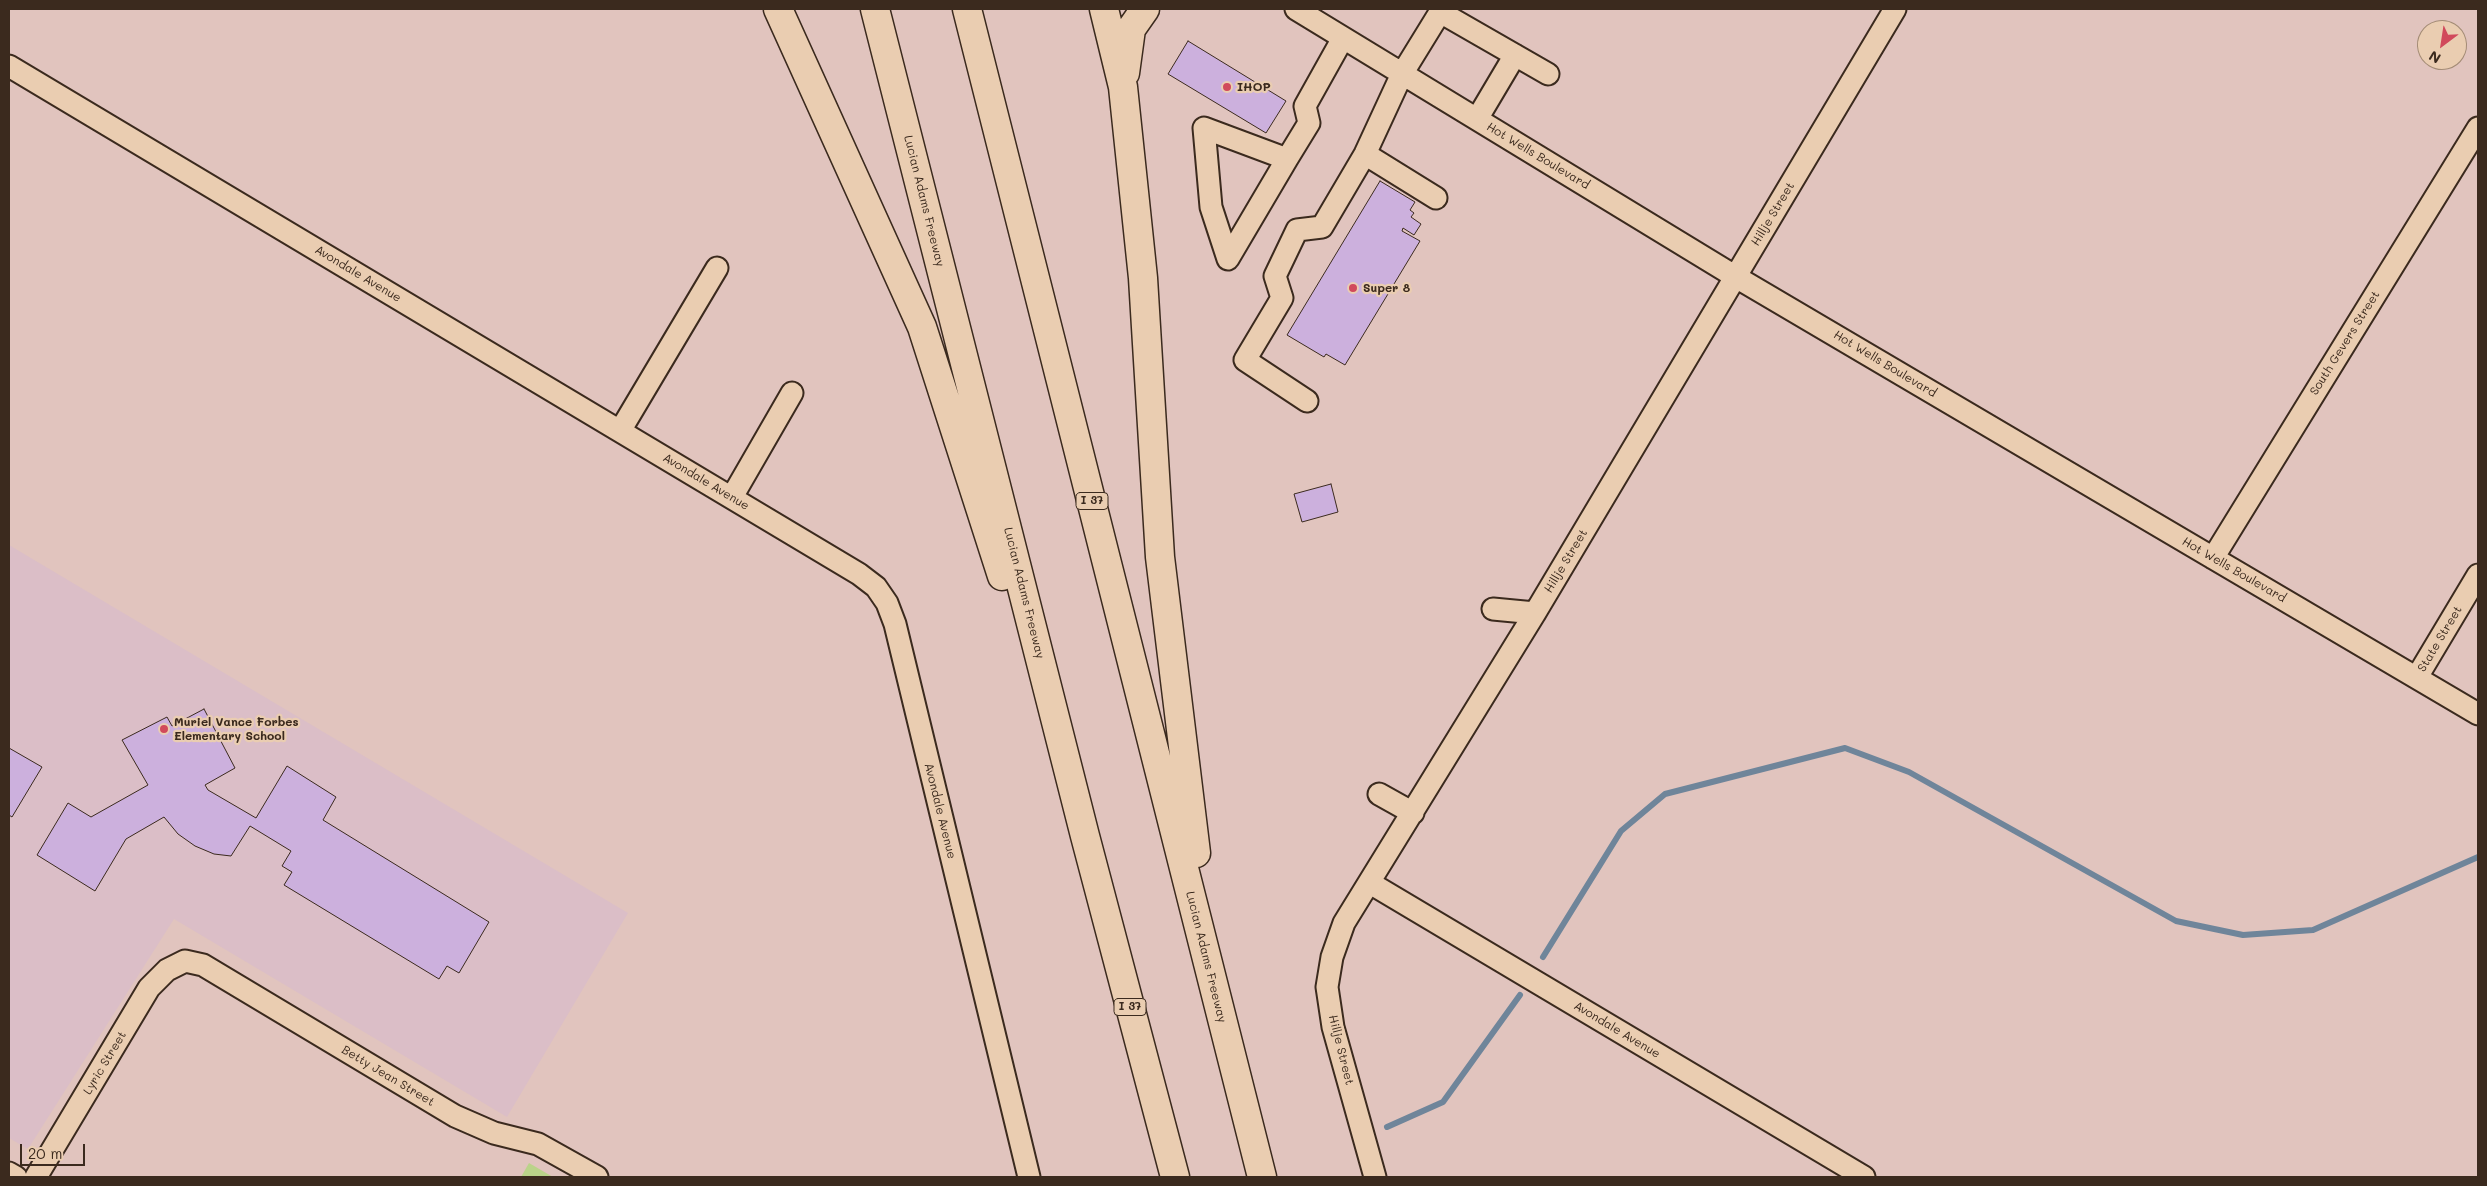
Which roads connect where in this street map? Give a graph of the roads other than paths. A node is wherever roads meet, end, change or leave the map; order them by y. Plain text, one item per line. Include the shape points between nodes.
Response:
1 (778, 9) edge
2 (875, 9) edge
3 (967, 9) edge
4 (1104, 9) edge
5 (1145, 9) edge
6 (1296, 9) edge
7 (1895, 9) edge
8 (1441, 11) edge
9 (1343, 38) junction
10 (1515, 55) junction
11 (9, 66) edge
12 (1402, 74) junction
13 (1548, 74) dead end
14 (1123, 87) junction
15 (1476, 119) junction
16 (2478, 128) edge
17 (1365, 154) junction
18 (1287, 159) junction
19 (1436, 198) dead end
20 (717, 268) dead end
21 (1736, 277) junction
22 (792, 393) dead end
23 (1307, 401) dead end
24 (620, 431) junction
25 (732, 497) junction
26 (2213, 558) junction
27 (2478, 575) edge
28 (1493, 609) dead end
29 (1535, 613) junction
30 (2418, 677) junction
31 (2478, 714) edge
32 (1380, 794) dead end
33 (1412, 813) junction
34 (1085, 836) junction
35 (1370, 883) junction
36 (186, 961) joint
37 (1216, 994) junction
38 (9, 1173) edge
39 (16, 1177) edge
40 (36, 1177) edge
41 (597, 1177) edge
42 (1029, 1177) edge
43 (1175, 1177) edge
44 (1262, 1177) edge
45 (1375, 1177) edge
46 (1864, 1177) edge

1 - 34 highway via 922,327
2 - 34 highway, Lucian Adams Freeway / I 37
3 - 37 highway, Lucian Adams Freeway / I 37
4 - 14 highway
5 - 14 highway via 1131,28
6 - 9 street, Hot Wells Boulevard
7 - 21 street, Hillje Street
8 - 10 street
8 - 12 street
9 - 12 street, Hot Wells Boulevard
9 - 18 street via 1305,106 1309,123
10 - 13 street
10 - 15 street
11 - 24 street, Avondale Avenue
12 - 15 street, Hot Wells Boulevard
12 - 17 street
14 - 37 highway via 1143,278 1160,557 1186,780
15 - 21 street, Hot Wells Boulevard
16 - 26 street, South Gevers Street
17 - 19 street
17 - 23 street via 1322,226 1297,230 1275,276 1282,298 1245,360
18 - 18 street via 1233,250 1228,258 1211,207 1204,128
20 - 24 street
21 - 26 street, Hot Wells Boulevard
21 - 29 street, Hillje Street
22 - 25 street
24 - 25 street, Avondale Avenue
25 - 42 street, Avondale Avenue via 859,574 888,603
26 - 30 street, Hot Wells Boulevard
27 - 30 street, State Street
28 - 29 street
29 - 33 street, Hillje Street
30 - 31 street, Hot Wells Boulevard
32 - 33 street
33 - 35 street, Hillje Street
34 - 43 highway, Lucian Adams Freeway / I 37
35 - 45 street, Hillje Street via 1344,923 1332,957 1327,987 1333,1027
35 - 46 street, Avondale Avenue
36 - 40 street, Lyric Street via 167,970 149,988
36 - 41 street, Betty Jean Street via 203,965 455,1116 494,1133 538,1144
37 - 44 highway, Lucian Adams Freeway / I 37
38 - 39 street

